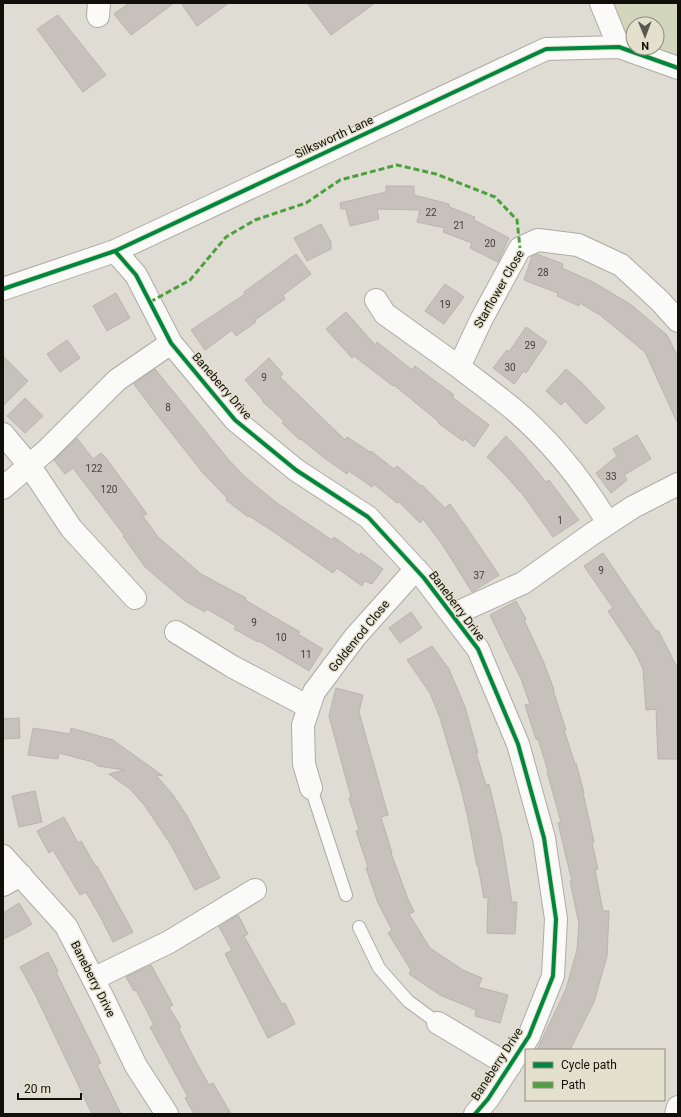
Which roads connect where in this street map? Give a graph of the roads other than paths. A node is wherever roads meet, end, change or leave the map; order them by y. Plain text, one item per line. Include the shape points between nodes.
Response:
1 (601, 3) edge
2 (619, 47) junction
3 (678, 68) edge
4 (115, 251) junction
5 (3, 289) edge
6 (376, 300) dead end
7 (678, 321) edge
8 (171, 343) junction
9 (458, 367) junction
10 (3, 434) edge
11 (29, 465) junction
12 (678, 484) edge
13 (3, 488) edge
14 (608, 523) junction
15 (416, 569) junction
16 (135, 598) dead end
17 (452, 615) junction
18 (176, 632) dead end
19 (309, 707) junction
20 (311, 788) joint
21 (3, 856) edge
22 (12, 880) edge
23 (255, 890) dead end
24 (346, 895) dead end
25 (359, 927) dead end
26 (93, 979) junction
27 (438, 1023) joint
28 (510, 1066) junction
29 (678, 1107) edge
30 (167, 1114) edge
31 (475, 1114) edge
32 (676, 1114) edge

1 - 2 street
2 - 3 street, Silksworth Lane
2 - 4 street, Silksworth Lane via 546,50
4 - 5 street, Silksworth Lane
4 - 8 street, Baneberry Drive via 136,275
6 - 9 street via 386,314
7 - 9 street, Starflower Close via 621,265 578,246 538,240 520,248
8 - 11 street via 117,380
8 - 15 street, Baneberry Drive via 235,420 296,470 368,517
9 - 14 street via 537,430 580,480
10 - 11 street
11 - 13 street
11 - 16 street via 71,528
12 - 14 street
14 - 17 street via 523,583
15 - 17 street, Baneberry Drive
15 - 19 street, Goldenrod Close via 355,637 314,692
17 - 28 street, Baneberry Drive via 478,649 518,744 544,838 556,918 553,976 529,1036
18 - 19 street via 233,667
19 - 20 street, Goldenrod Close via 303,725 304,764
20 - 24 lane
21 - 22 street, Baneberry Drive
22 - 26 street, Baneberry Drive via 66,926
23 - 26 street via 169,942
25 - 27 lane via 379,968 408,1001
26 - 30 street, Baneberry Drive via 136,1066
27 - 28 street
28 - 31 street, Baneberry Drive via 488,1100
29 - 32 street

